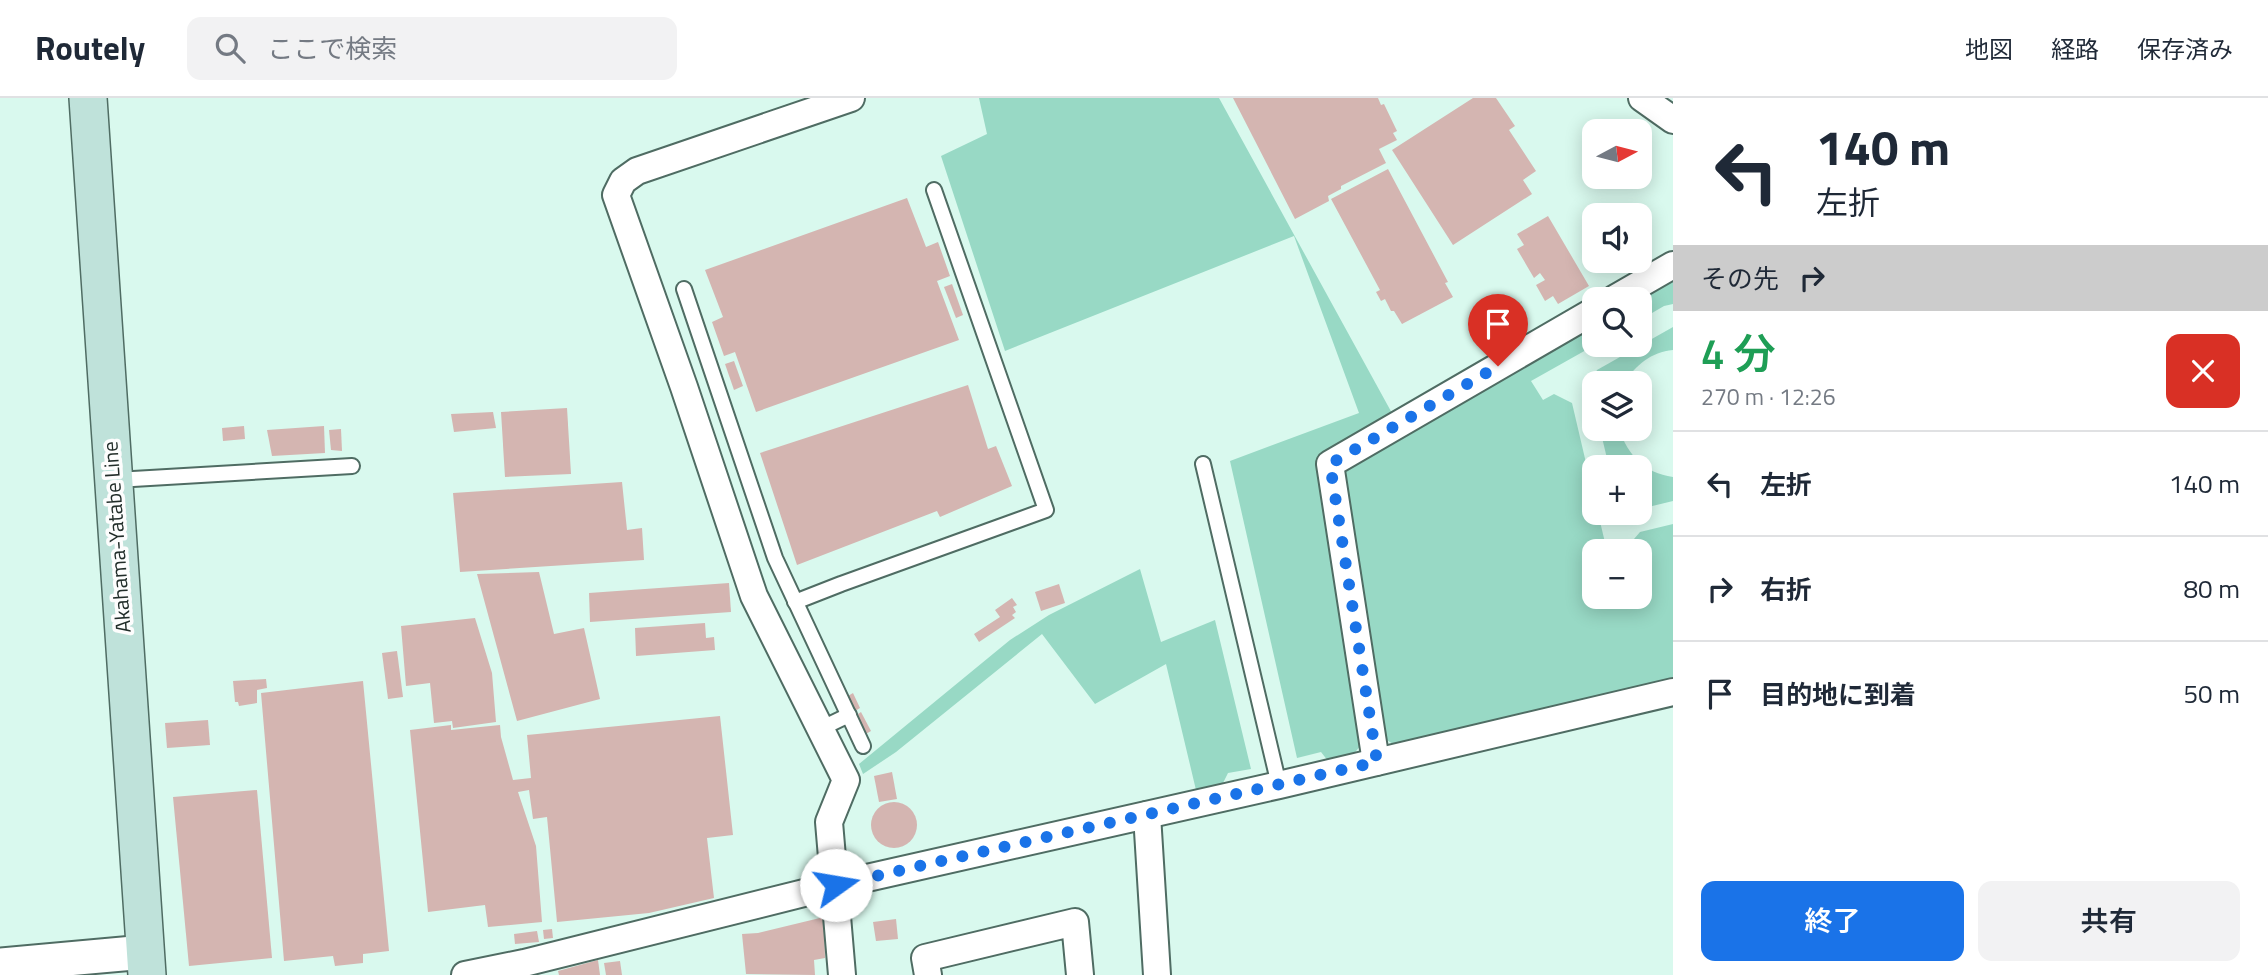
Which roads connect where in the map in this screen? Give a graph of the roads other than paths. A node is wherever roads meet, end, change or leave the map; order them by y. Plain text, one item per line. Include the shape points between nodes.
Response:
1 (88, 98) edge
2 (851, 98) edge
3 (1642, 98) edge
4 (1673, 120) edge
5 (934, 190) dead end
6 (1673, 265) edge
7 (1635, 287) edge
8 (684, 289) dead end
9 (1582, 317) edge
10 (1203, 464) dead end
11 (352, 466) dead end
12 (113, 480) junction
13 (795, 602) junction
14 (1673, 692) edge
15 (849, 715) junction
16 (820, 729) junction
17 (863, 746) dead end
18 (1377, 762) junction
19 (1279, 785) junction
20 (1147, 815) junction
21 (836, 885) junction
22 (146, 964) edge
23 (0, 965) edge
24 (465, 975) edge
25 (842, 975) edge
26 (928, 975) edge
27 (1080, 975) edge
28 (1157, 975) edge

1 - 12 main road, Akahama-Yatabe Line
2 - 16 street via 637,171 623,181 616,195 754,596
3 - 4 street
5 - 13 lane via 1046,510
6 - 7 street
8 - 13 lane via 775,558
9 - 18 street via 1330,464
10 - 19 lane
11 - 12 lane
12 - 22 main road, Akahama-Yatabe Line
13 - 15 lane
14 - 18 street
15 - 16 lane
15 - 17 lane
16 - 21 street via 846,780 829,822
18 - 19 street
19 - 20 street
20 - 21 street
20 - 28 street
21 - 24 street
21 - 25 street
22 - 23 street
26 - 27 street via 925,958 1074,922

